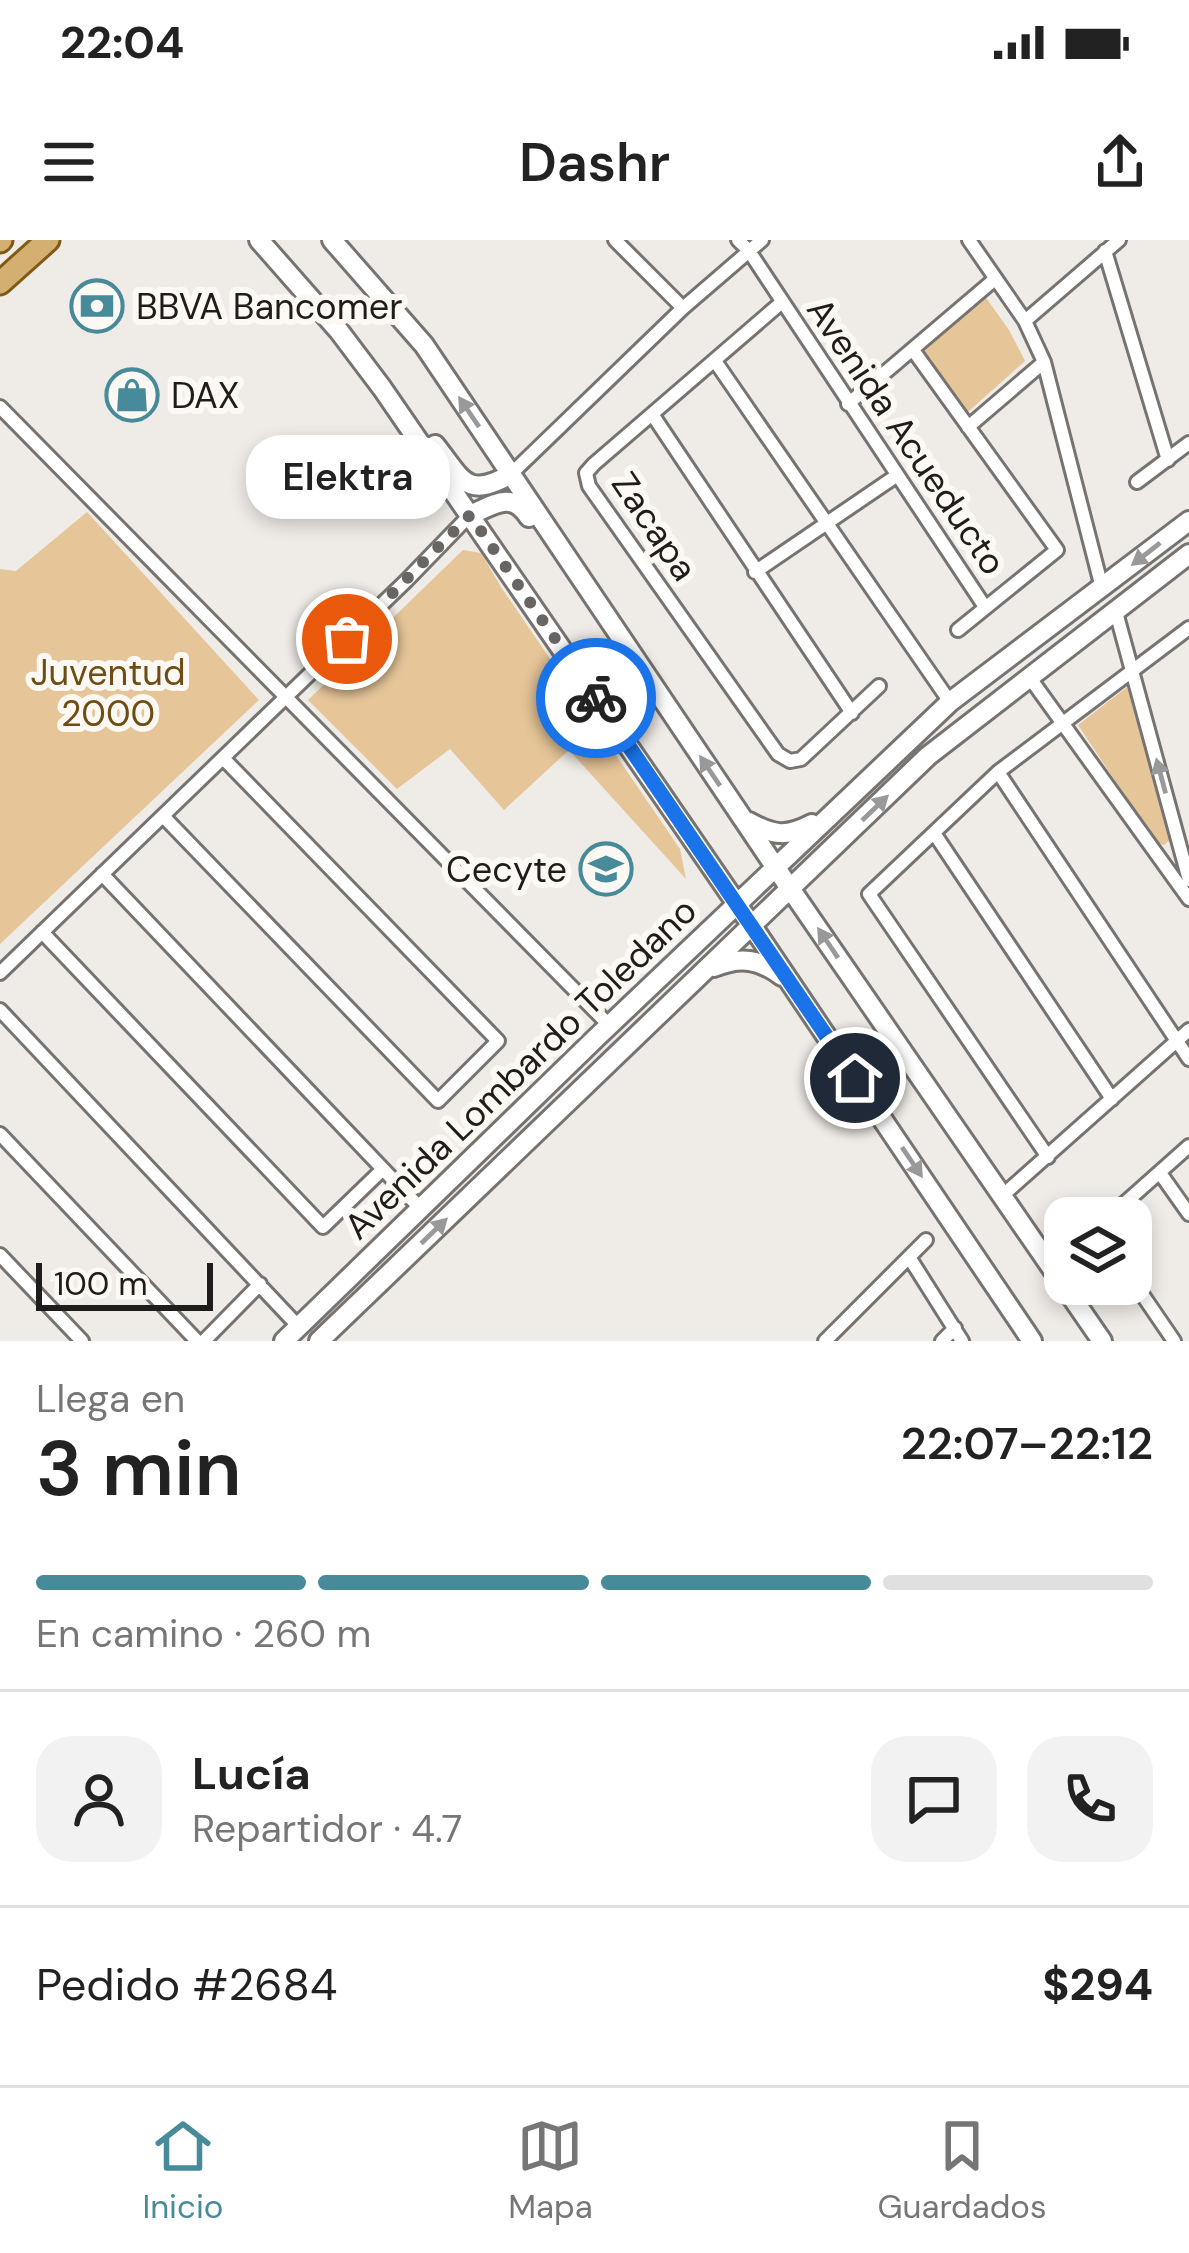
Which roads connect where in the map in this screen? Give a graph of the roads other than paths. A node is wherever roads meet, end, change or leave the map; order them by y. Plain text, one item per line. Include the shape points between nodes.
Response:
1 (49, 240) edge
2 (260, 240) edge
3 (332, 240) edge
4 (615, 240) edge
5 (738, 240) edge
6 (763, 240) edge
7 (992, 240) edge
8 (1119, 240) edge
9 (973, 246) edge
10 (749, 251) junction
11 (1106, 251) junction
12 (995, 279) junction
13 (0, 284) edge
14 (782, 302) junction
15 (683, 308) junction
16 (1025, 321) junction
17 (913, 350) junction
18 (362, 359) junction
19 (715, 361) junction
20 (1044, 362) junction
21 (848, 404) junction
22 (0, 407) edge
23 (652, 414) junction
24 (968, 428) junction
25 (1189, 443) edge
26 (1168, 460) junction
27 (511, 474) junction
28 (896, 476) junction
29 (1137, 482) dead end
30 (470, 515) junction
31 (1189, 520) edge
32 (825, 524) junction
33 (1189, 554) edge
34 (755, 572) junction
35 (1102, 588) junction
36 (985, 607) junction
37 (1116, 612) junction
38 (1189, 628) edge
39 (958, 629) dead end
40 (622, 640) junction
41 (1024, 647) junction
42 (1133, 671) junction
43 (1030, 678) junction
44 (878, 686) dead end
45 (287, 696) junction
46 (950, 702) junction
47 (852, 713) junction
48 (1064, 723) junction
49 (223, 758) junction
50 (998, 772) junction
51 (832, 814) junction
52 (163, 816) junction
53 (742, 818) junction
54 (934, 833) junction
55 (776, 868) junction
56 (102, 874) junction
57 (1189, 880) edge
58 (790, 889) junction
59 (1189, 899) edge
60 (737, 904) junction
61 (752, 926) junction
62 (42, 932) junction
63 (704, 972) junction
64 (0, 973) edge
65 (791, 983) junction
66 (0, 1010) edge
67 (609, 1025) junction
68 (1189, 1030) edge
69 (1177, 1041) junction
70 (1189, 1059) edge
71 (1112, 1099) junction
72 (0, 1134) edge
73 (1189, 1146) edge
74 (1048, 1157) junction
75 (383, 1169) junction
76 (1160, 1173) junction
77 (1002, 1196) junction
78 (1132, 1197) edge
79 (418, 1212) junction
80 (1189, 1214) edge
81 (926, 1240) dead end
82 (0, 1255) edge
83 (909, 1257) junction
84 (386, 1277) junction
85 (260, 1284) junction
86 (331, 1297) junction
87 (1149, 1305) edge
88 (292, 1334) edge
89 (958, 1334) edge
90 (1029, 1340) edge
91 (82, 1341) edge
92 (200, 1341) edge
93 (317, 1341) edge
94 (825, 1341) edge
95 (942, 1341) edge
96 (1102, 1341) edge
97 (1174, 1341) edge

1 - 13 main road
2 - 18 main road
27 -> 3 main road via 416,334
4 - 15 street
5 - 10 street, Avenida Acueducto
6 - 10 street
7 - 9 street
8 - 11 street
9 - 12 street
10 - 14 street, Avenida Acueducto
10 - 15 street
11 - 16 street
11 - 26 street
12 - 16 street
12 - 17 street
14 - 19 street, Zacapa
14 - 21 street, Avenida Acueducto
15 - 27 street
16 - 20 street
17 - 21 street
17 - 24 street
18 - 27 main road via 462,479 489,486
18 - 30 main road
19 - 23 street, Zacapa
19 - 32 street
20 - 24 street
20 - 35 street
21 - 28 street, Avenida Acueducto
22 - 45 street
23 - 34 street
23 - 47 street, Zacapa via 586,473 589,487 778,754 800,759
24 - 36 street via 1057,550
25 - 26 street
26 - 29 street
27 - 40 main road
28 - 32 street
28 - 36 street, Avenida Acueducto
30 - 40 main road via 499,502 523,507
30 - 45 street
30 - 60 main road
31 -> 35 main road, Avenida Lombardo Toledano
32 - 34 street
32 - 46 street
33 - 37 main road, Avenida Lombardo Toledano
34 - 47 street
35 - 41 main road, Avenida Lombardo Toledano
36 - 39 street
37 - 42 street
37 - 43 main road, Avenida Lombardo Toledano
38 - 42 street
53 -> 40 main road
41 - 43 main road
41 - 46 main road, Avenida Lombardo Toledano
42 - 48 street
57 -> 42 street
43 - 48 street
58 -> 43 main road, Avenida Lombardo Toledano via 928,756
44 - 47 street
45 - 49 street
45 - 67 street
46 - 51 main road, Avenida Lombardo Toledano
48 - 50 street
48 - 59 street
49 - 52 street
49 - 52 street via 498,1040 438,1101
50 - 54 street
50 - 69 street
51 - 53 main road via 783,835
51 - 55 main road, Avenida Lombardo Toledano
52 - 56 street
53 - 55 main road
54 - 71 street
54 - 74 street via 869,894
55 - 58 main road
55 - 60 main road, Avenida Lombardo Toledano
56 - 62 street
56 - 75 street
58 - 61 main road, Avenida Lombardo Toledano
77 -> 58 main road
60 - 61 main road
60 - 67 main road, Avenida Lombardo Toledano
61 - 63 main road, Avenida Lombardo Toledano
61 - 65 main road
62 - 64 street
62 - 75 street via 323,1227
63 - 65 main road via 742,959
84 -> 63 main road, Avenida Lombardo Toledano
65 -> 90 main road
66 - 85 street
67 - 79 main road, Avenida Lombardo Toledano
68 - 69 street
69 - 70 street
69 - 71 street
71 - 74 street
72 - 92 street
73 - 76 street
74 - 77 street
75 - 79 street
76 - 78 street
76 - 80 street
77 - 96 main road
79 - 84 main road via 381,1258
79 - 86 main road, Avenida Lombardo Toledano
81 - 83 street
82 - 91 street
83 - 89 street
83 - 94 street
84 - 93 main road, Avenida Lombardo Toledano
85 - 88 street
85 - 92 street
86 - 88 main road, Avenida Lombardo Toledano
86 - 93 main road via 334,1314
87 - 97 street
89 - 95 street

